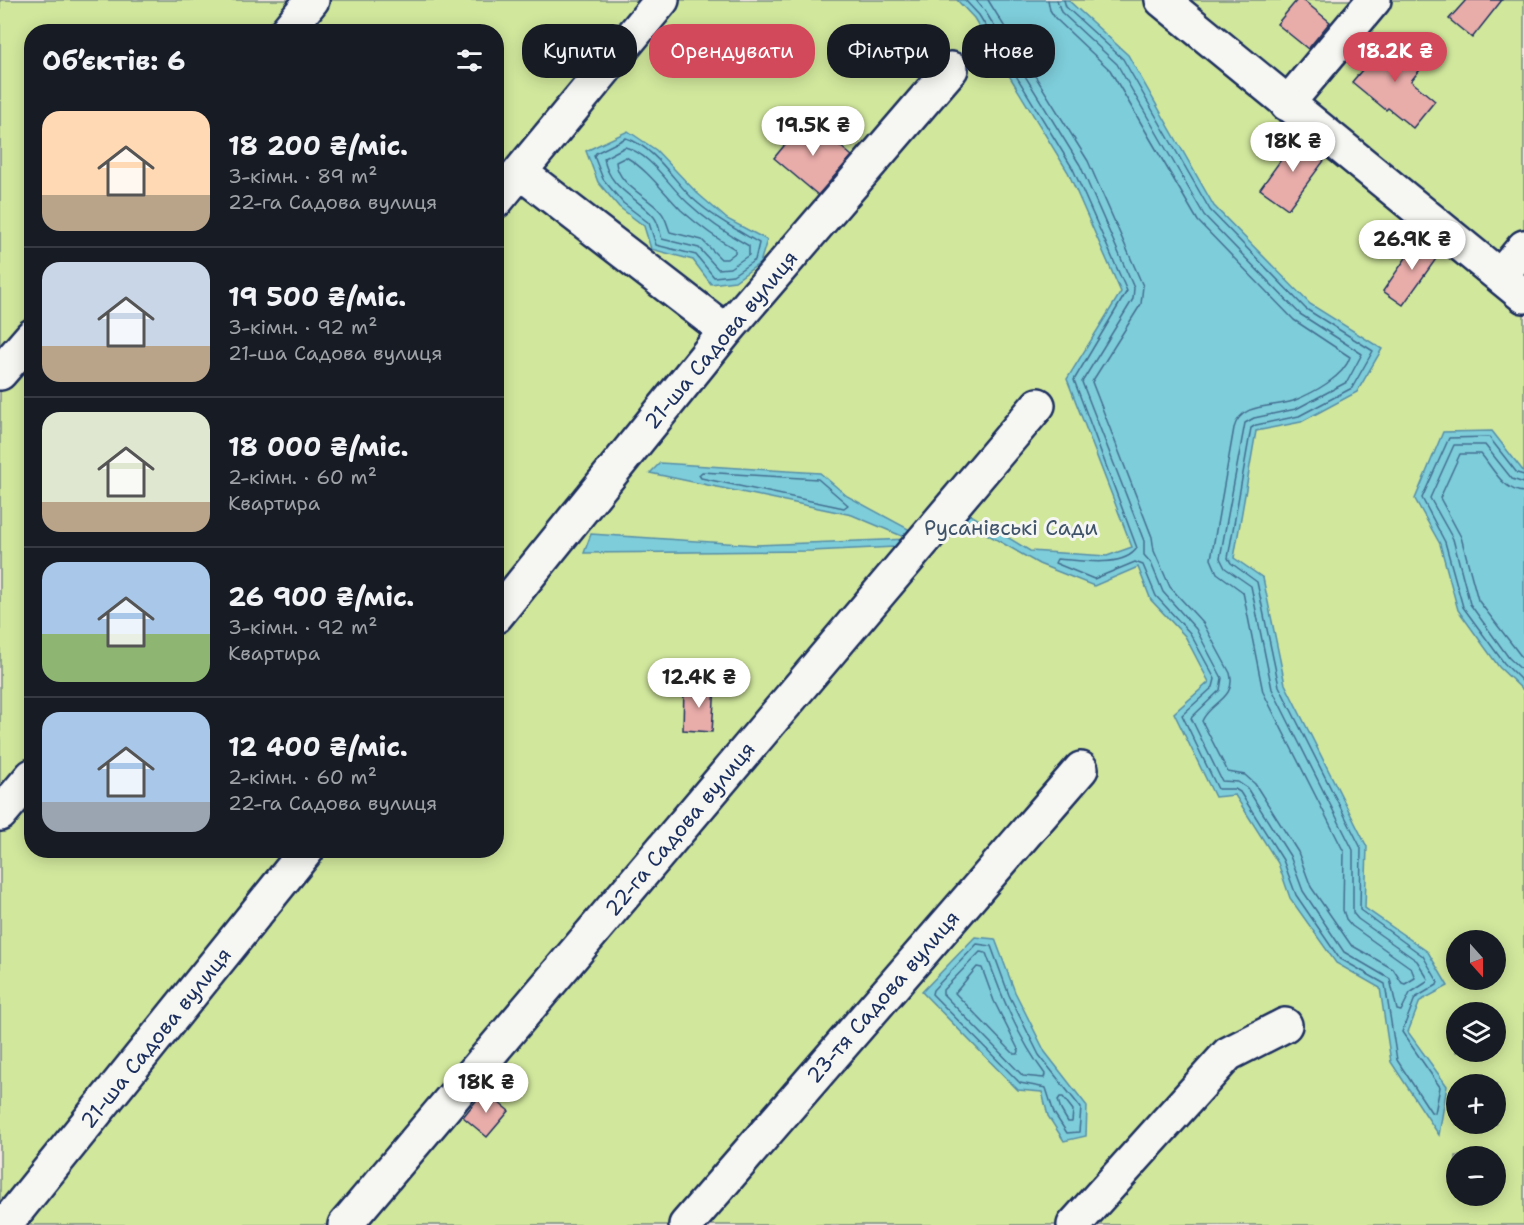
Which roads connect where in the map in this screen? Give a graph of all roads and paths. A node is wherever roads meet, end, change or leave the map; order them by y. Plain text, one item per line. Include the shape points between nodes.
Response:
1 (312, 0) edge
2 (662, 0) edge
3 (1162, 0) edge
4 (1374, 0) edge
5 (292, 24) edge
6 (951, 69) dead end
7 (1287, 104) junction
8 (520, 172) junction
9 (504, 191) edge
10 (1524, 247) edge
11 (1512, 285) edge
12 (726, 331) junction
13 (24, 346) edge
14 (0, 374) edge
15 (1038, 405) dead end
16 (504, 606) edge
17 (1081, 769) dead end
18 (24, 786) edge
19 (0, 814) edge
20 (301, 858) edge
21 (1285, 1025) dead end
22 (5, 1225) edge
23 (345, 1225) edge
24 (686, 1225) edge
25 (1074, 1225) edge

1 - 5 street
2 - 8 street
3 - 7 street
4 - 7 street
6 - 12 street, 21-ша Садова вулиця
7 - 11 street
8 - 9 street
8 - 12 street
10 - 11 street
12 - 16 street, 21-ша Садова вулиця
13 - 14 street
15 - 23 street, 22-га Садова вулиця
17 - 24 street, 23-тя Садова вулиця
18 - 19 street
20 - 22 street, 21-ша Садова вулиця
21 - 25 street via 1228,1054

